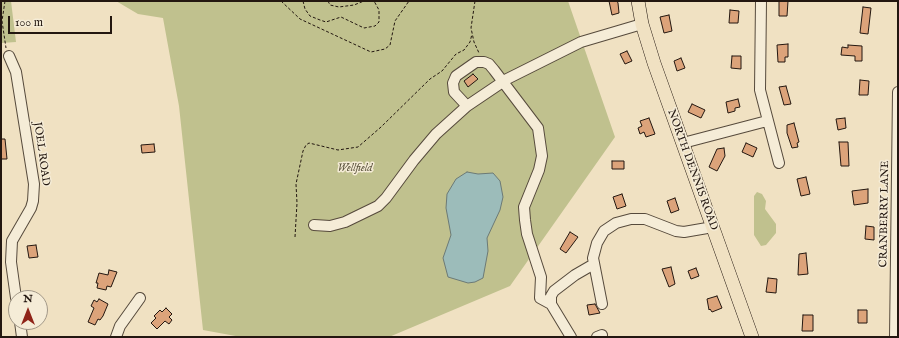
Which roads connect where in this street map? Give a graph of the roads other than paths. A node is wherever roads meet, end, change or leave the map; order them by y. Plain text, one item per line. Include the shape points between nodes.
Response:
1 (638, 1) edge
2 (761, 1) edge
3 (642, 24) junction
4 (9, 56) road end
5 (503, 81) junction
6 (898, 92) edge
7 (466, 106) junction
8 (767, 121) junction
9 (683, 143) junction
10 (779, 163) dead end
11 (314, 226) dead end
12 (712, 226) junction
13 (594, 264) junction
14 (15, 290) edge
15 (140, 298) dead end
16 (551, 304) junction
17 (602, 304) dead end
18 (897, 311) edge
19 (116, 337) edge
20 (571, 337) edge
21 (752, 337) edge
22 (895, 337) edge

1 - 3 main road, NORTH DENNIS ROAD
2 - 8 street via 759,80
3 - 5 street via 580,42
3 - 9 main road, NORTH DENNIS ROAD
4 - 14 street, JOEL ROAD via 16,72 34,184 31,208 12,242 11,262
5 - 7 street
5 - 7 street via 489,64 476,62 456,76 453,83 454,92
5 - 16 street via 534,121 540,134 542,156 539,170 524,207 527,234 541,277 540,298
6 - 18 street, CRANBERRY LANE
7 - 11 street via 436,134 378,206 344,222 330,226
8 - 9 street
8 - 10 street
9 - 12 main road, NORTH DENNIS ROAD
12 - 13 street via 684,232 645,219 616,223 604,231 597,243
12 - 21 main road, NORTH DENNIS ROAD
13 - 16 street via 554,291
13 - 17 street
15 - 19 street via 120,326
16 - 20 street
18 - 22 street, CRANBERRY LANE

